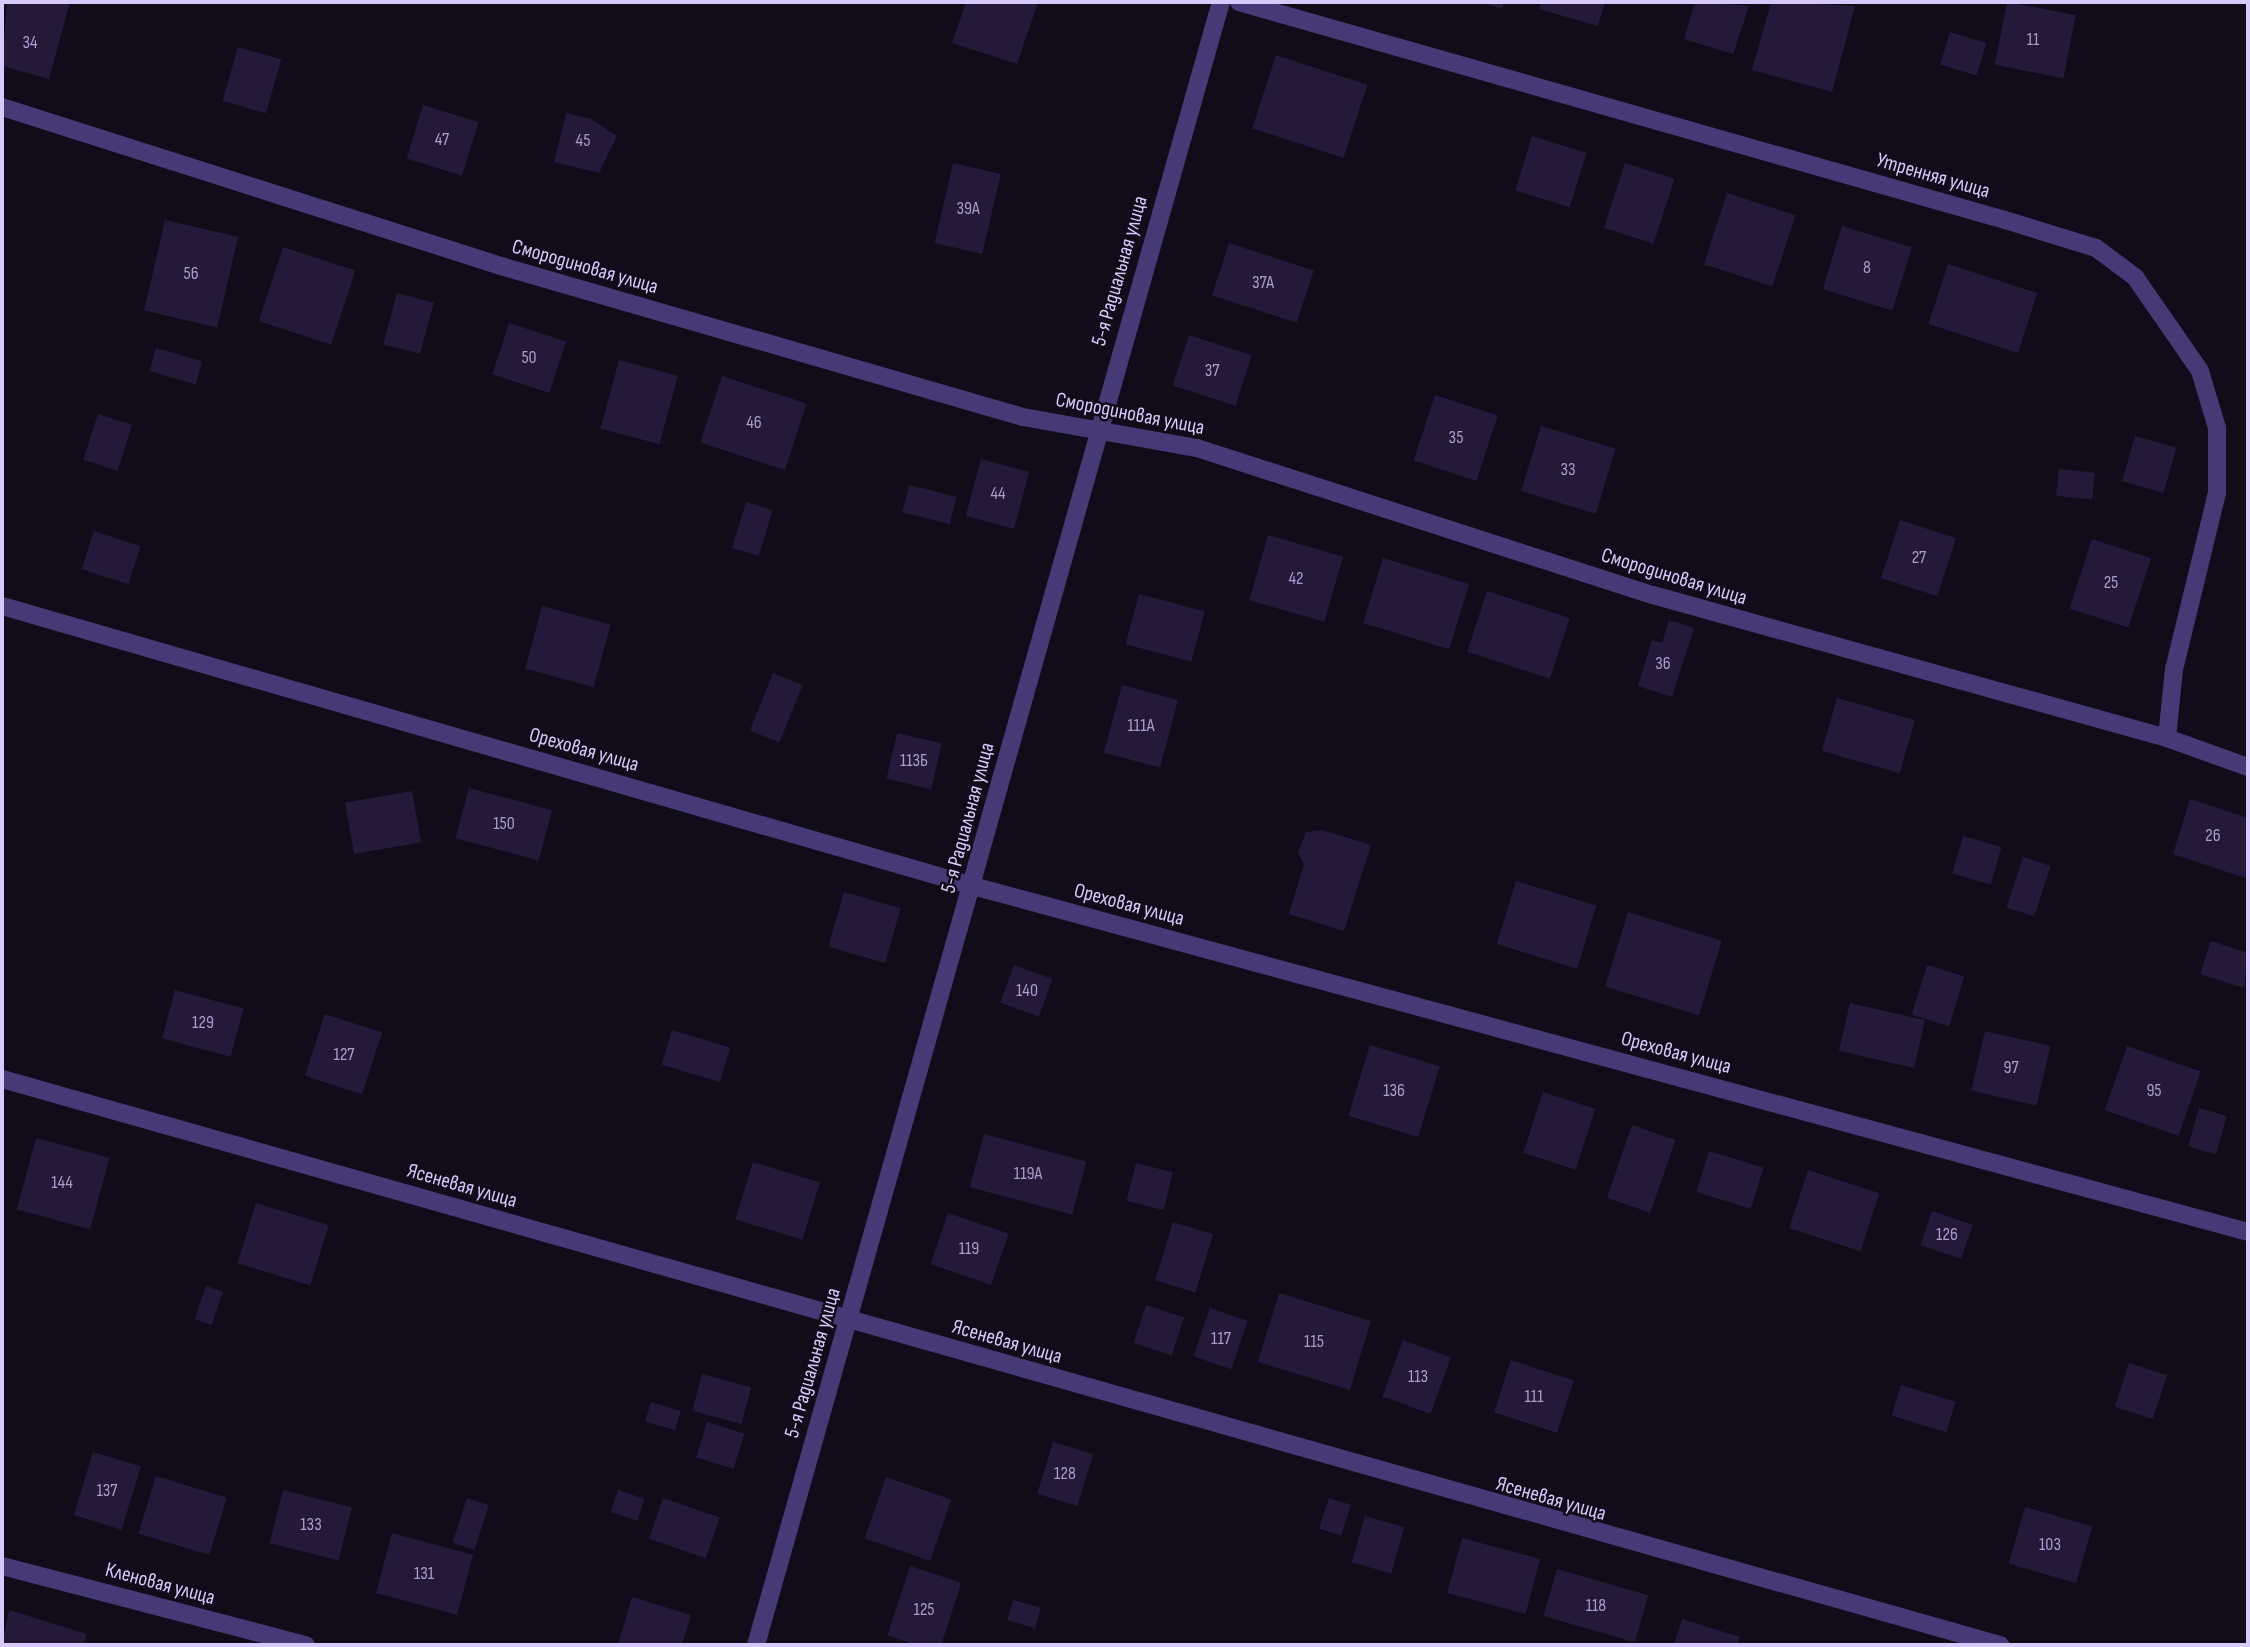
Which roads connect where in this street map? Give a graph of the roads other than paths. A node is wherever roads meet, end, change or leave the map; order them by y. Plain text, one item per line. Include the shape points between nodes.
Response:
1 (1221, 2) edge
2 (1238, 2) edge
3 (2, 107) edge
4 (1098, 429) junction
5 (2, 606) edge
6 (2167, 738) junction
7 (2248, 767) edge
8 (973, 886) junction
9 (2, 1079) edge
10 (2248, 1232) edge
11 (849, 1320) junction
12 (2, 1566) edge
13 (306, 1645) edge
14 (756, 1645) edge
15 (2000, 1645) edge

1 - 4 street, 5-я Радиальная улица
2 - 6 street, Утренняя улица via 2005,220 2096,248 2135,277 2200,371 2217,428 2217,493 2174,669
3 - 4 street, Смородиновая улица via 514,270 1023,417
4 - 6 street, Смородиновая улица via 1197,448 1653,595
4 - 8 street, 5-я Радиальная улица
5 - 8 street, Ореховая улица
6 - 7 street, Смородиновая улица
8 - 10 street, Ореховая улица
8 - 11 street, 5-я Радиальная улица
9 - 11 street, Ясеневая улица
11 - 14 street, 5-я Радиальная улица
11 - 15 street, Ясеневая улица
12 - 13 street, Кленовая улица

